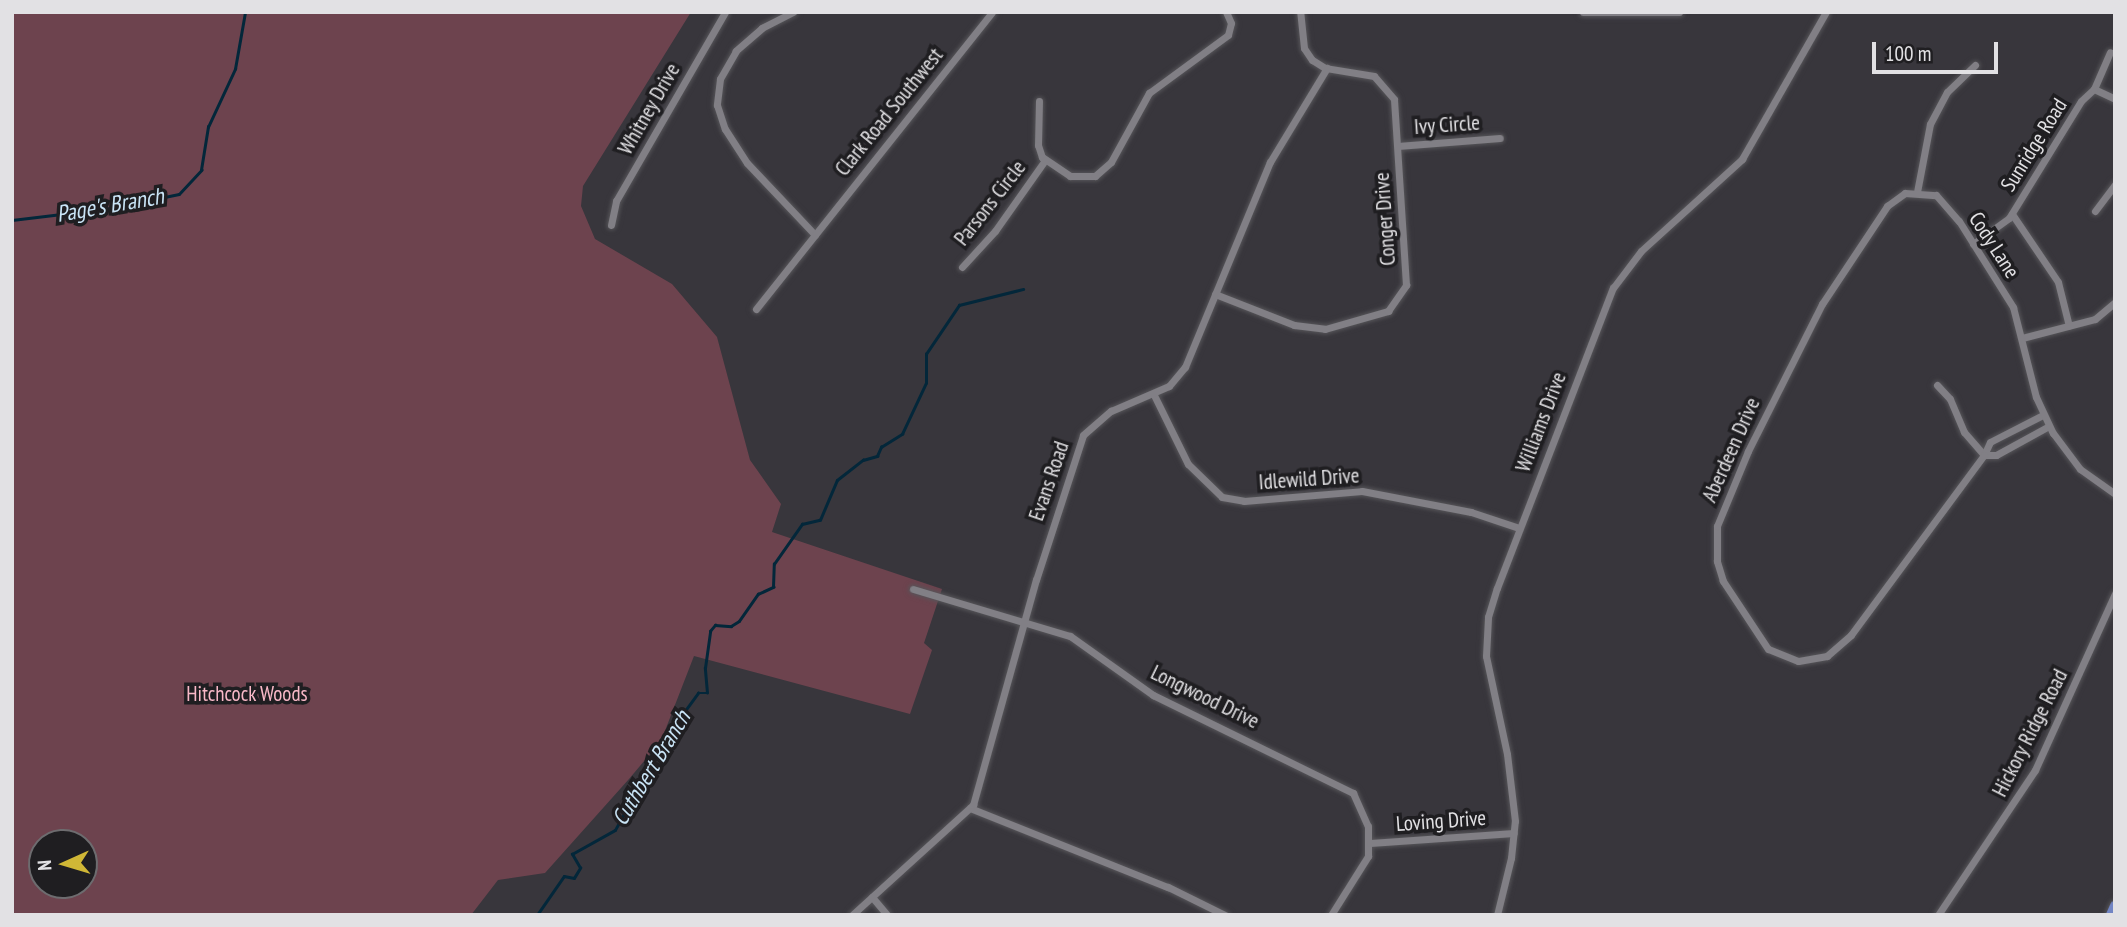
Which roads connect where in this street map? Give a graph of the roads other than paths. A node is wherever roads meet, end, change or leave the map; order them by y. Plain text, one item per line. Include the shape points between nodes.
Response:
1 (725, 12) edge
2 (793, 12) edge
3 (992, 12) edge
4 (1226, 12) edge
5 (1300, 12) edge
6 (1583, 12) edge
7 (1679, 12) edge
8 (1825, 12) edge
9 (2110, 52) dead end
10 (1975, 65) dead end
11 (1327, 68) junction
12 (2094, 89) junction
13 (2115, 99) edge
14 (1039, 101) dead end
15 (1500, 138) dead end
16 (1398, 146) junction
17 (1045, 160) junction
18 (2115, 184) edge
19 (1917, 192) junction
20 (2095, 211) dead end
21 (2012, 214) junction
22 (611, 225) dead end
23 (815, 235) junction
24 (1973, 244) junction
25 (961, 267) dead end
26 (1215, 294) junction
27 (2115, 302) edge
28 (756, 309) dead end
29 (2069, 326) junction
30 (2022, 338) junction
31 (1937, 385) dead end
32 (1154, 396) junction
33 (2043, 415) junction
34 (2049, 426) junction
35 (1984, 455) junction
36 (2115, 494) edge
37 (1519, 528) junction
38 (914, 589) dead end
39 (2115, 594) edge
40 (1026, 620) junction
41 (970, 808) junction
42 (1514, 833) junction
43 (1370, 843) junction
44 (872, 897) junction
45 (2115, 906) edge
46 (852, 915) edge
47 (887, 915) edge
48 (1225, 915) edge
49 (1331, 915) edge
50 (1497, 915) edge
51 (1938, 915) edge
52 (2111, 915) edge

1 - 22 street, Whitney Drive via 616,201
2 - 23 street via 762,28 736,51 720,79 718,105 725,129 747,163
3 - 23 street, Clark Road Southwest
4 - 17 street via 1231,23 1228,35 1144,99 1102,172 1076,178
5 - 11 street via 1307,54
6 - 7 street
8 - 37 street, Williams Drive via 1742,159 1621,274
9 - 12 street, Sunridge Road
10 - 19 street via 1947,92 1930,124
11 - 16 street, Conger Drive via 1366,73 1384,83 1394,99
11 - 26 street, Evans Road via 1270,162
12 - 13 street
12 - 21 street, Sunridge Road via 2081,101
14 - 17 street via 1038,145
15 - 16 street, Ivy Circle
16 - 26 street, Conger Drive via 1407,277 1403,292 1388,311 1352,324 1315,329
17 - 25 street, Parsons Circle via 995,231
18 - 20 street
19 - 24 street, Cody Lane via 1941,198
19 - 35 street, Aberdeen Drive via 1891,201 1822,304 1719,517 1719,571 1762,644 1798,661 1819,660 1835,652
21 - 24 street, Sunridge Road
21 - 29 street via 2058,282
23 - 28 street, Clark Road Southwest
24 - 30 street, Cody Lane via 2013,307
26 - 32 street, Evans Road via 1185,367
27 - 29 street via 2095,319
29 - 30 street
30 - 33 street, Cody Lane
31 - 35 street via 1964,432
32 - 37 street, Idlewild Drive via 1188,464 1222,497 1244,501 1362,491 1471,512
32 - 40 street, Evans Road via 1111,411 1083,435
33 - 34 street, Cody Lane
33 - 35 street, Aberdeen Drive via 1990,442
34 - 35 street via 1996,455
34 - 36 street via 2080,469
37 - 42 street, Williams Drive via 1492,603 1486,643 1512,781
38 - 40 street, Longwood Drive
39 - 51 street, Hickory Ridge Road via 2035,770
40 - 41 street, Evans Road via 981,787
40 - 43 street, Longwood Drive via 1082,643 1153,695 1353,793 1363,809
41 - 44 street, Evans Road
41 - 48 street via 1168,887
42 - 43 street, Loving Drive
42 - 50 street, Williams Drive
43 - 49 street via 1364,866
44 - 46 street, Evans Road
44 - 47 street
45 - 52 main road

